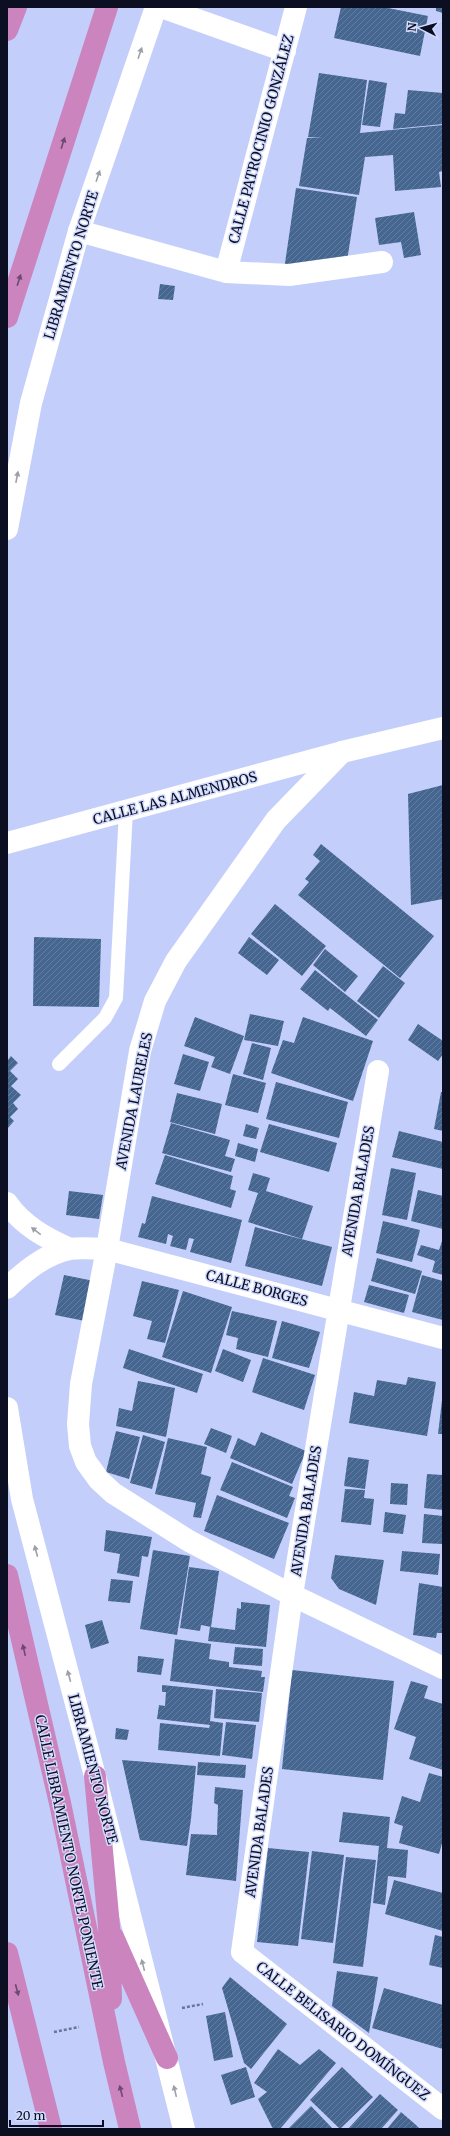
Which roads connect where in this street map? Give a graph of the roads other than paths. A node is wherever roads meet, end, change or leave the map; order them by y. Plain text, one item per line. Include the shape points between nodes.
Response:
1 (16, 7) edge
2 (156, 7) edge
3 (161, 7) edge
4 (296, 7) edge
5 (107, 8) edge
6 (7, 30) edge
7 (285, 51) junction
8 (79, 231) junction
9 (382, 262) dead end
10 (226, 272) junction
11 (7, 317) edge
12 (7, 529) edge
13 (443, 728) edge
14 (342, 752) junction
15 (126, 811) junction
16 (7, 844) edge
17 (59, 1064) dead end
18 (378, 1071) dead end
19 (7, 1203) edge
20 (108, 1249) junction
21 (70, 1250) junction
22 (7, 1288) edge
23 (338, 1310) junction
24 (443, 1338) edge
25 (7, 1408) edge
26 (7, 1575) edge
27 (292, 1595) junction
28 (443, 1668) edge
29 (95, 1776) junction
30 (60, 1803) junction
31 (108, 1926) junction
32 (242, 1952) joint
33 (7, 1953) edge
34 (7, 2007) edge
35 (167, 2058) junction
36 (114, 2062) junction
37 (39, 2076) junction
38 (443, 2109) edge
39 (51, 2129) edge
40 (130, 2129) edge
41 (184, 2129) edge

1 - 6 highway
8 -> 2 street, LIBRAMIENTO NORTE
3 - 7 street
4 - 7 street, CALLE PATROCINIO GONZÁLEZ
11 -> 5 highway
7 - 10 street, CALLE PATROCINIO GONZÁLEZ
8 - 10 street
12 -> 8 street, LIBRAMIENTO NORTE via 31,403
9 - 10 street via 289,275
13 - 14 street, CALLE LAS ALMENDROS
14 - 15 street, CALLE LAS ALMENDROS
14 - 20 street, AVENIDA LAURELES via 276,820 176,961 155,1001 140,1051
15 - 16 street, CALLE LAS ALMENDROS
15 - 17 lane via 116,998 105,1018
18 - 23 street, AVENIDA BALADES
21 -> 19 street, CALLE BORGES via 39,1234 12,1211
20 - 21 street, CALLE BORGES
20 - 23 street, CALLE BORGES
20 - 27 street, AVENIDA LAURELES via 81,1384 78,1424 80,1446 86,1462 99,1480 114,1493 190,1541
21 - 22 street, CALLE BORGES via 45,1258 23,1272
23 - 24 street, CALLE BORGES
23 - 27 street, AVENIDA BALADES
29 -> 25 street, LIBRAMIENTO NORTE via 22,1499
30 -> 26 highway, CALLE LIBRAMIENTO NORTE PONIENTE
27 - 28 street, AVENIDA LAURELES
27 - 32 street, AVENIDA BALADES
29 - 31 highway
35 -> 29 street, LIBRAMIENTO NORTE
30 - 31 highway
30 - 36 highway, CALLE LIBRAMIENTO NORTE PONIENTE
31 - 35 highway
31 - 36 highway
32 - 38 street, CALLE BELISARIO DOMÍNGUEZ
33 -> 37 highway
34 - 37 highway
41 -> 35 street, LIBRAMIENTO NORTE
40 -> 36 highway, CALLE LIBRAMIENTO NORTE PONIENTE
37 - 39 highway

